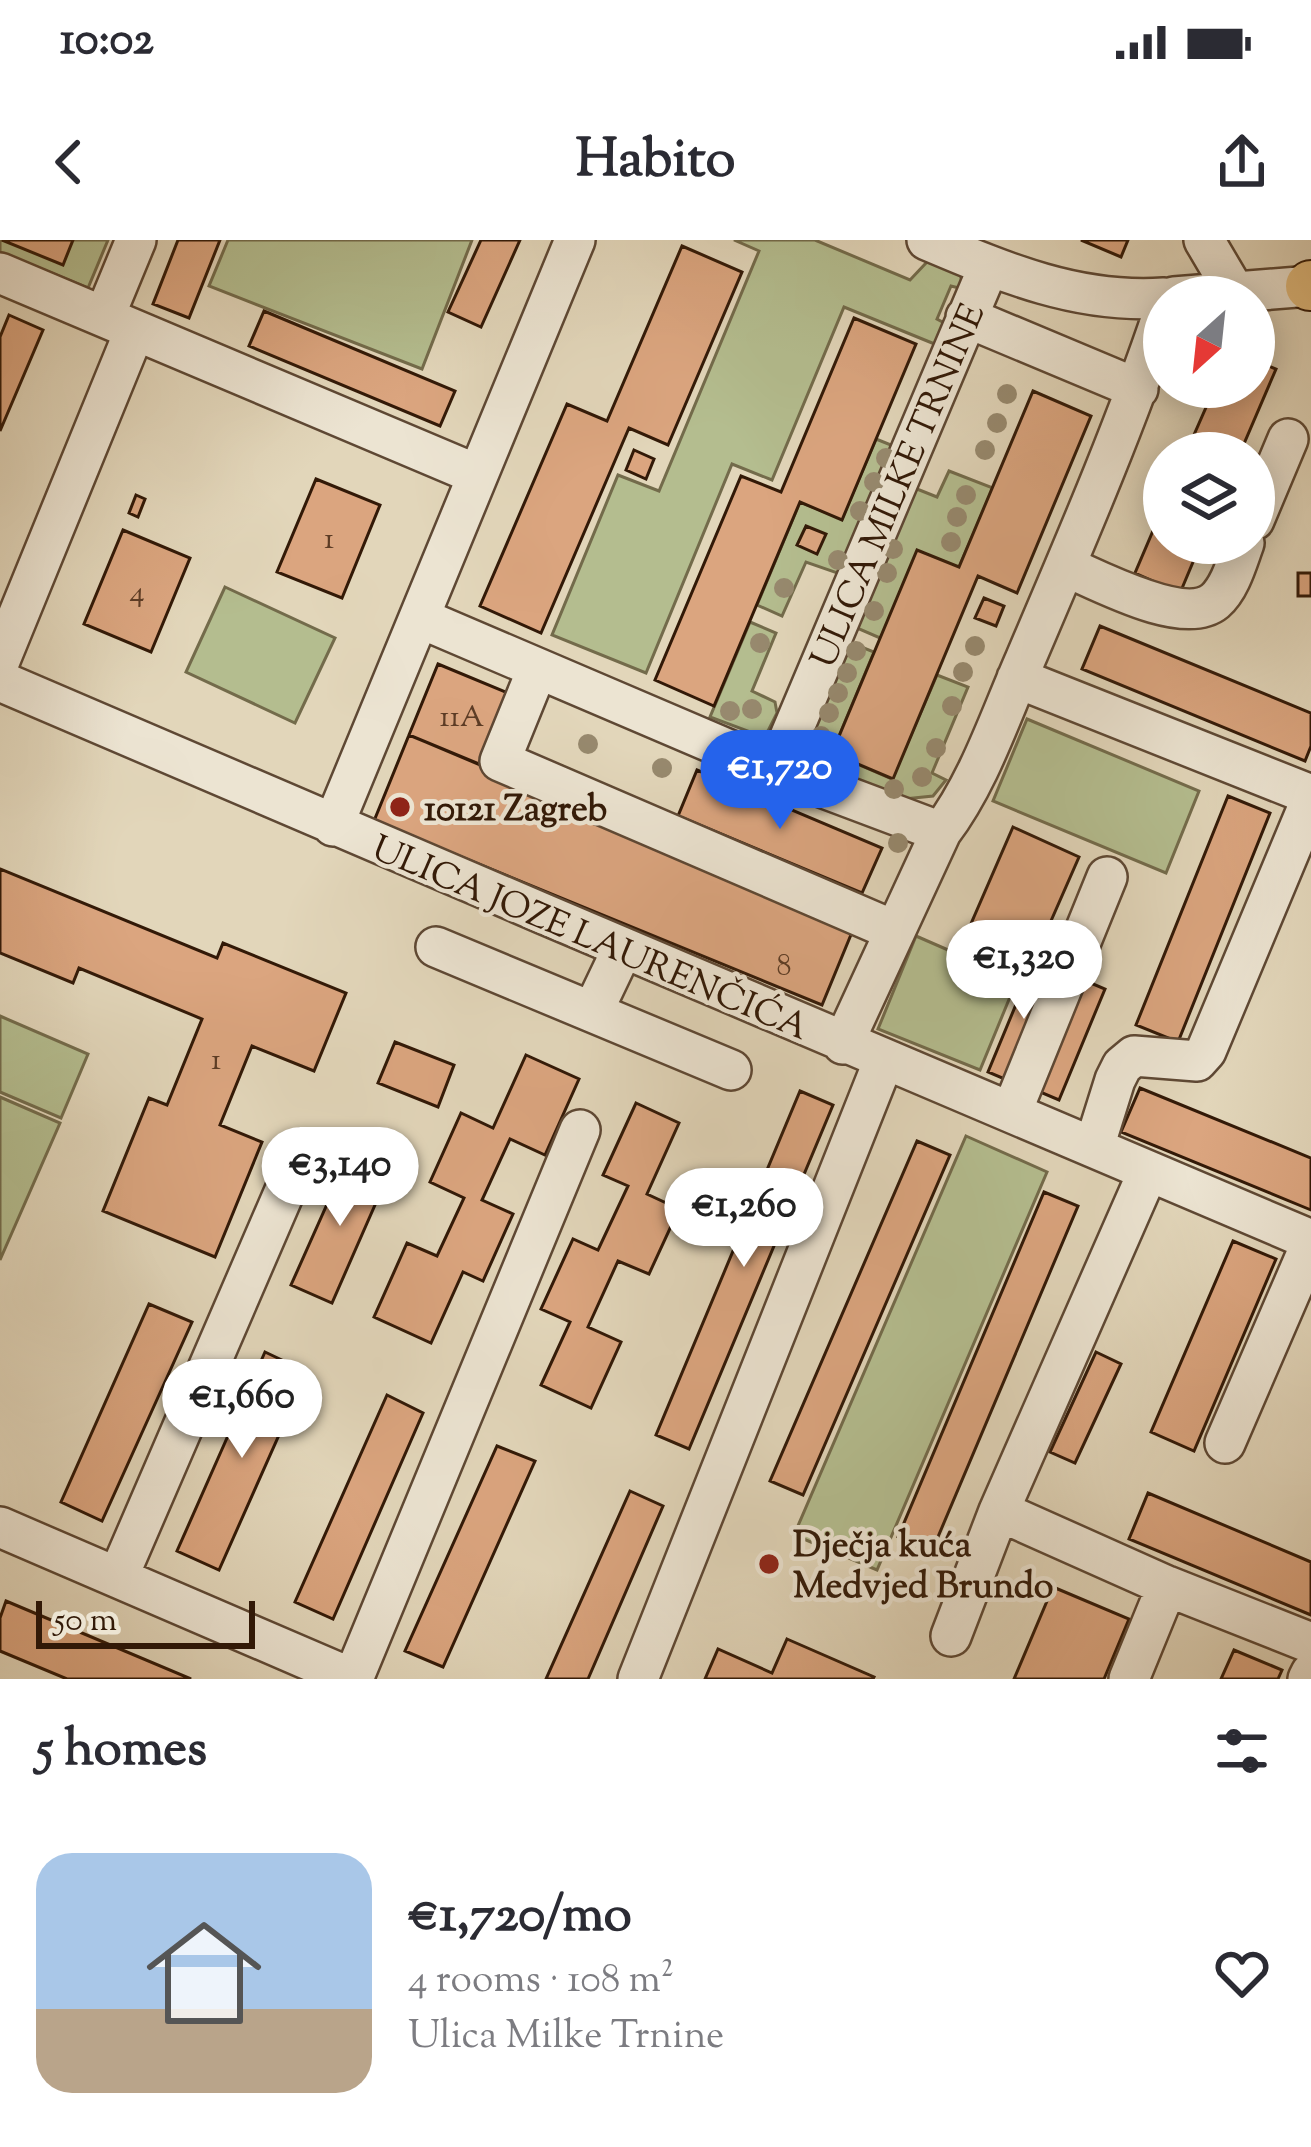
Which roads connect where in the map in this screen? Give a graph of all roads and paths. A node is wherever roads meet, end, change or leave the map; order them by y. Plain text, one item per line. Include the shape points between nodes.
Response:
1 (136, 240) edge
2 (575, 240) edge
3 (927, 240) edge
4 (1204, 240) edge
5 (988, 266) junction
6 (0, 274) edge
7 (1225, 276) edge
8 (1311, 286) edge
9 (1275, 288) edge
10 (1143, 299) edge
11 (966, 317) junction
12 (120, 323) junction
13 (1143, 374) edge
14 (1138, 389) junction
15 (1288, 439) dead end
16 (1275, 470) edge
17 (478, 475) junction
18 (1234, 564) edge
19 (1065, 566) junction
20 (420, 618) junction
21 (0, 660) edge
22 (537, 670) junction
23 (1017, 678) junction
24 (0, 681) edge
25 (776, 770) junction
26 (1311, 798) edge
27 (333, 826) junction
28 (941, 832) junction
29 (1107, 877) dead end
30 (895, 931) junction
31 (436, 947) dead end
32 (623, 948) junction
33 (593, 1011) junction
34 (843, 1044) junction
35 (884, 1060) junction
36 (731, 1070) dead end
37 (1012, 1111) junction
38 (580, 1130) dead end
39 (1094, 1147) junction
40 (303, 1149) dead end
41 (1148, 1172) junction
42 (1311, 1242) edge
43 (1225, 1443) dead end
44 (1000, 1511) junction
45 (2, 1535) edge
46 (118, 1577) junction
47 (1167, 1586) junction
48 (951, 1636) dead end
49 (1311, 1642) edge
50 (330, 1674) edge
51 (638, 1679) edge
52 (1129, 1679) edge

1 - 12 street
2 - 17 street
3 - 5 street, ULICA MILKE TRNINE
4 - 7 street
5 - 10 street, ULICA MILKE TRNINE via 1078,295
5 - 11 street, ULICA MILKE TRNINE
6 - 12 street
8 - 9 street
11 - 14 street
11 - 25 street, ULICA MILKE TRNINE
12 - 17 street
12 - 21 street
13 - 14 street, ULICA JOZE LAURENČIĆA
14 - 19 street, ULICA JOZE LAURENČIĆA
15 - 16 street
17 - 20 street
18 - 19 street via 1219,598 1193,610
19 - 23 street, ULICA JOZE LAURENČIĆA
20 - 22 street
20 - 27 street
22 - 25 street
22 - 30 street via 500,761
23 - 26 street
23 - 28 street, ULICA JOZE LAURENČIĆA
24 - 27 street, ULICA JOZE LAURENČIĆA
25 - 28 street
26 - 39 street via 1206,1051 1197,1061 1134,1056 1122,1066
27 - 32 street, ULICA JOZE LAURENČIĆA
28 - 30 street, ULICA JOZE LAURENČIĆA
29 - 37 street
30 - 34 street, ULICA JOZE LAURENČIĆA
31 - 33 street
32 - 33 street
32 - 34 street, ULICA JOZE LAURENČIĆA
33 - 36 street
34 - 35 street
35 - 37 street
35 - 51 street
37 - 39 street
38 - 50 street
39 - 41 street
40 - 46 street
41 - 42 street
41 - 44 street
42 - 43 street
44 - 47 street
44 - 48 street
45 - 46 street
46 - 50 street
47 - 49 street
47 - 52 street

